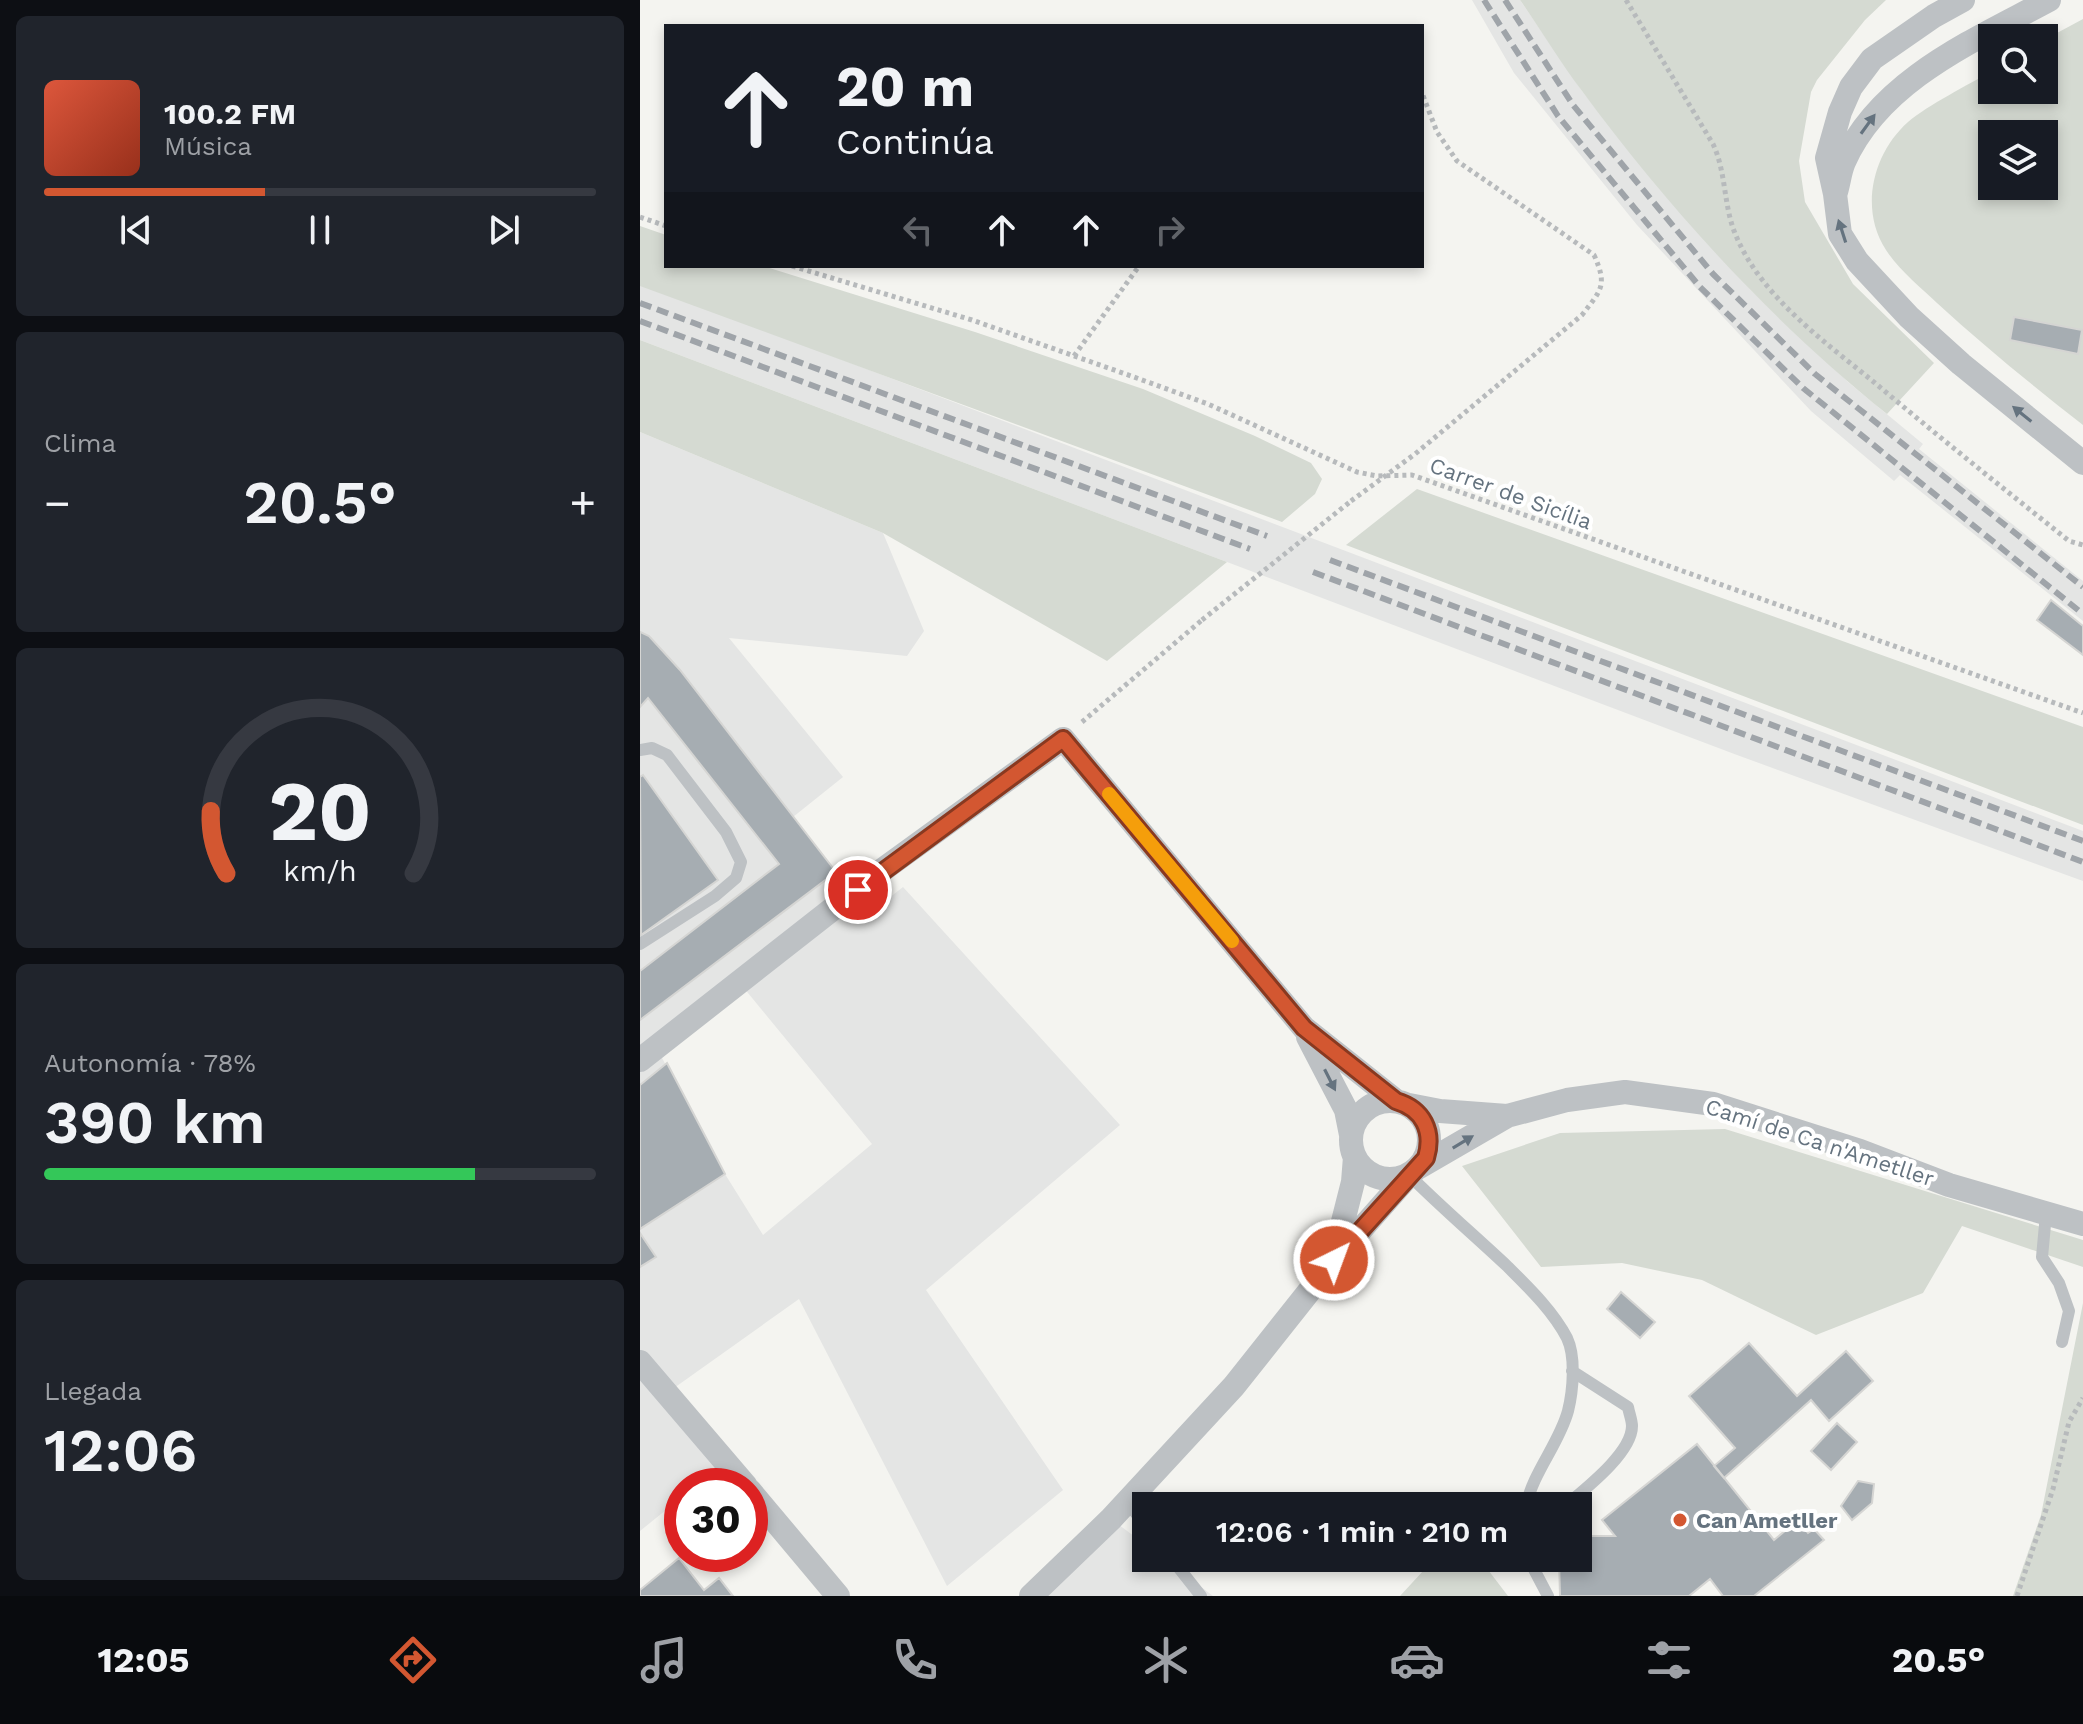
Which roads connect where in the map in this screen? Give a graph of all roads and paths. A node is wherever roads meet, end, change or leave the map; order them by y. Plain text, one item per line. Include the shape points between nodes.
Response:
1 (1626, 0) edge
2 (1963, 0) edge
3 (2049, 0) edge
4 (1424, 98) edge
5 (1835, 194) junction
6 (640, 217) edge
7 (664, 225) edge
8 (799, 268) edge
9 (1138, 268) edge
10 (1074, 356) junction
11 (2083, 463) edge
12 (1382, 476) junction
13 (2083, 545) edge
14 (2083, 713) edge
15 (1063, 739) junction
16 (640, 750) edge
17 (640, 944) edge
18 (1304, 1028) junction
19 (640, 1060) edge
20 (1403, 1103) junction
21 (1507, 1116) junction
22 (1353, 1146) junction
23 (1414, 1171) junction
24 (2046, 1214) junction
25 (2083, 1224) edge
26 (1334, 1260) junction
27 (2062, 1342) dead end
28 (640, 1362) edge
29 (1572, 1371) junction
30 (2083, 1398) edge
31 (731, 1468) edge
32 (1530, 1492) edge
33 (1581, 1492) edge
34 (1127, 1502) junction
35 (1132, 1508) edge
36 (768, 1512) edge
37 (1182, 1572) edge
38 (1535, 1572) edge
39 (838, 1596) edge
40 (1031, 1596) edge
41 (1201, 1596) edge
42 (1548, 1596) edge
43 (2017, 1596) edge

1 - 13 path via 1713,144 1736,238 1780,300 1917,419 2069,541
2 - 5 street via 1872,59 1851,87 1827,158
5 -> 3 street via 1843,163 1868,121 1896,93 1956,51
4 - 12 path via 1437,132 1457,161 1594,255 1603,275 1599,293 1582,315
11 -> 5 street via 1961,364 1857,261 1840,234
6 - 7 path
8 - 10 path, Carrer de Sicília
9 - 10 path
10 - 12 path, Carrer de Sicília via 1208,404 1357,472
12 - 14 path, Carrer de Sicília via 1412,475
12 - 15 path, bridge
15 - 18 street
15 - 19 street via 881,871
16 - 17 lane via 652,748 667,755 726,832 741,862 736,878 715,896
18 - 20 street
18 -> 22 street via 1346,1110
20 - 21 street, Camí de Ca n'Ametller
20 - 22 street via 1383,1101 1361,1113
20 - 23 street via 1425,1123 1429,1134 1426,1158
23 -> 21 street, Camí de Ca n'Ametller
21 - 24 street, Camí de Ca n'Ametller via 1625,1092 1713,1104
22 - 23 street via 1372,1176 1397,1179
22 - 26 street, Camí de Ca n'Ametller via 1353,1182
23 - 26 street, Camí de Ca n'Ametller
23 - 29 lane via 1549,1311 1568,1340
24 - 25 street, Camí de Ca n'Ametller
24 - 27 lane via 2042,1257 2069,1311
26 - 34 street, Camí de Ca n'Ametller via 1234,1386
28 - 31 street
29 - 32 lane via 1568,1410
29 - 33 lane via 1628,1407 1632,1425 1629,1442
30 - 43 path via 2069,1422
34 - 35 lane
34 - 40 street, Camí de Ca n'Ametller
36 - 39 street
37 - 41 lane
38 - 42 lane

